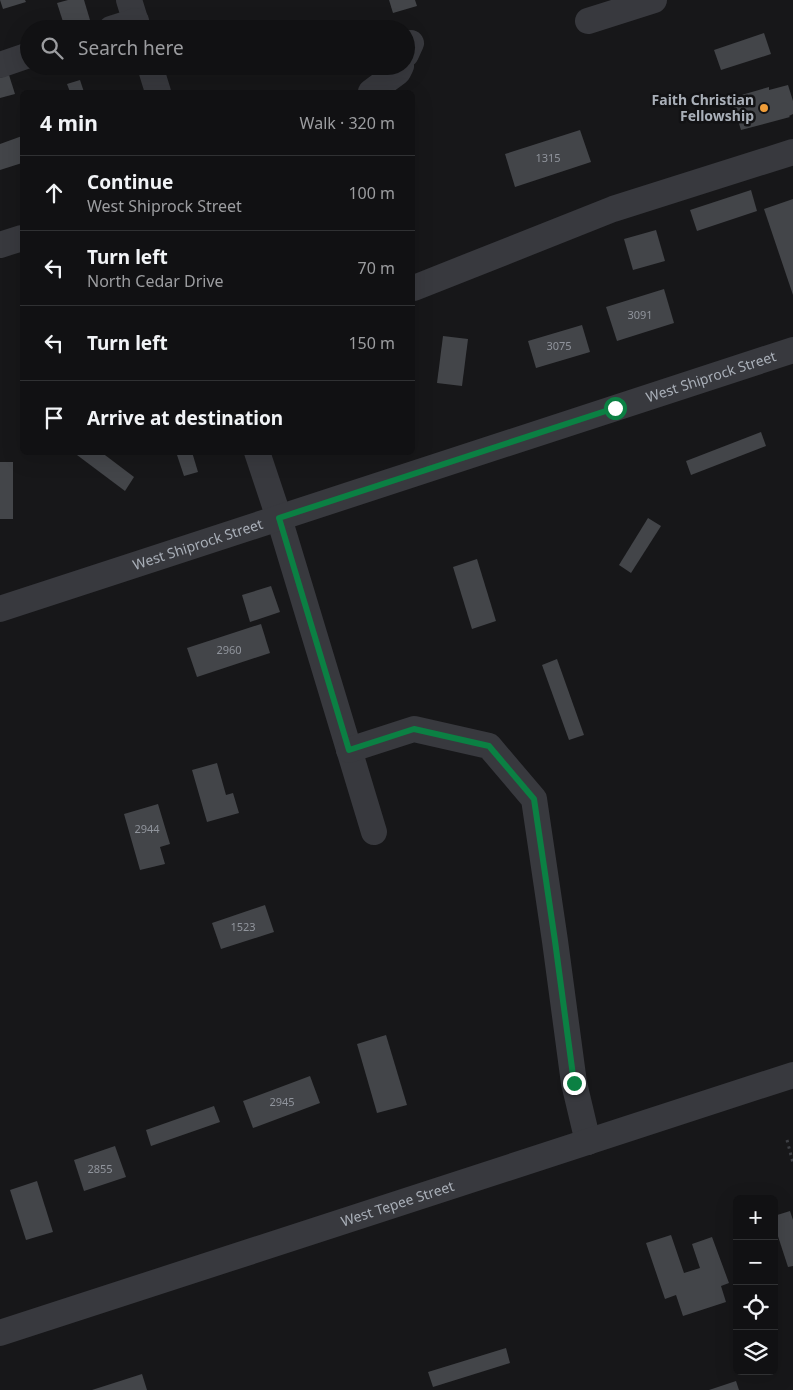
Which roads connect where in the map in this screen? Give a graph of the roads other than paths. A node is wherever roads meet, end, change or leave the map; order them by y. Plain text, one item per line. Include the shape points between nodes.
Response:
1 (654, 0) edge
2 (588, 21) dead end
3 (20, 58) edge
4 (0, 65) edge
5 (153, 75) edge
6 (394, 75) edge
7 (157, 90) edge
8 (374, 90) edge
9 (793, 152) edge
10 (20, 239) edge
11 (0, 245) edge
12 (415, 288) edge
13 (793, 350) edge
14 (258, 455) edge
15 (279, 518) junction
16 (0, 609) edge
17 (349, 750) junction
18 (374, 832) dead end
19 (793, 1075) edge
20 (588, 1142) junction
21 (0, 1333) edge

1 - 2 street
3 - 4 street
5 - 7 street
6 - 8 street
9 - 12 street via 613,209
10 - 11 street
13 - 15 street, West Shiprock Street
14 - 15 street
15 - 16 street, West Shiprock Street
15 - 17 street
17 - 18 street
17 - 20 street via 414,729 489,746 534,799 574,1083
19 - 20 street, West Tepee Street
20 - 21 street, West Tepee Street

